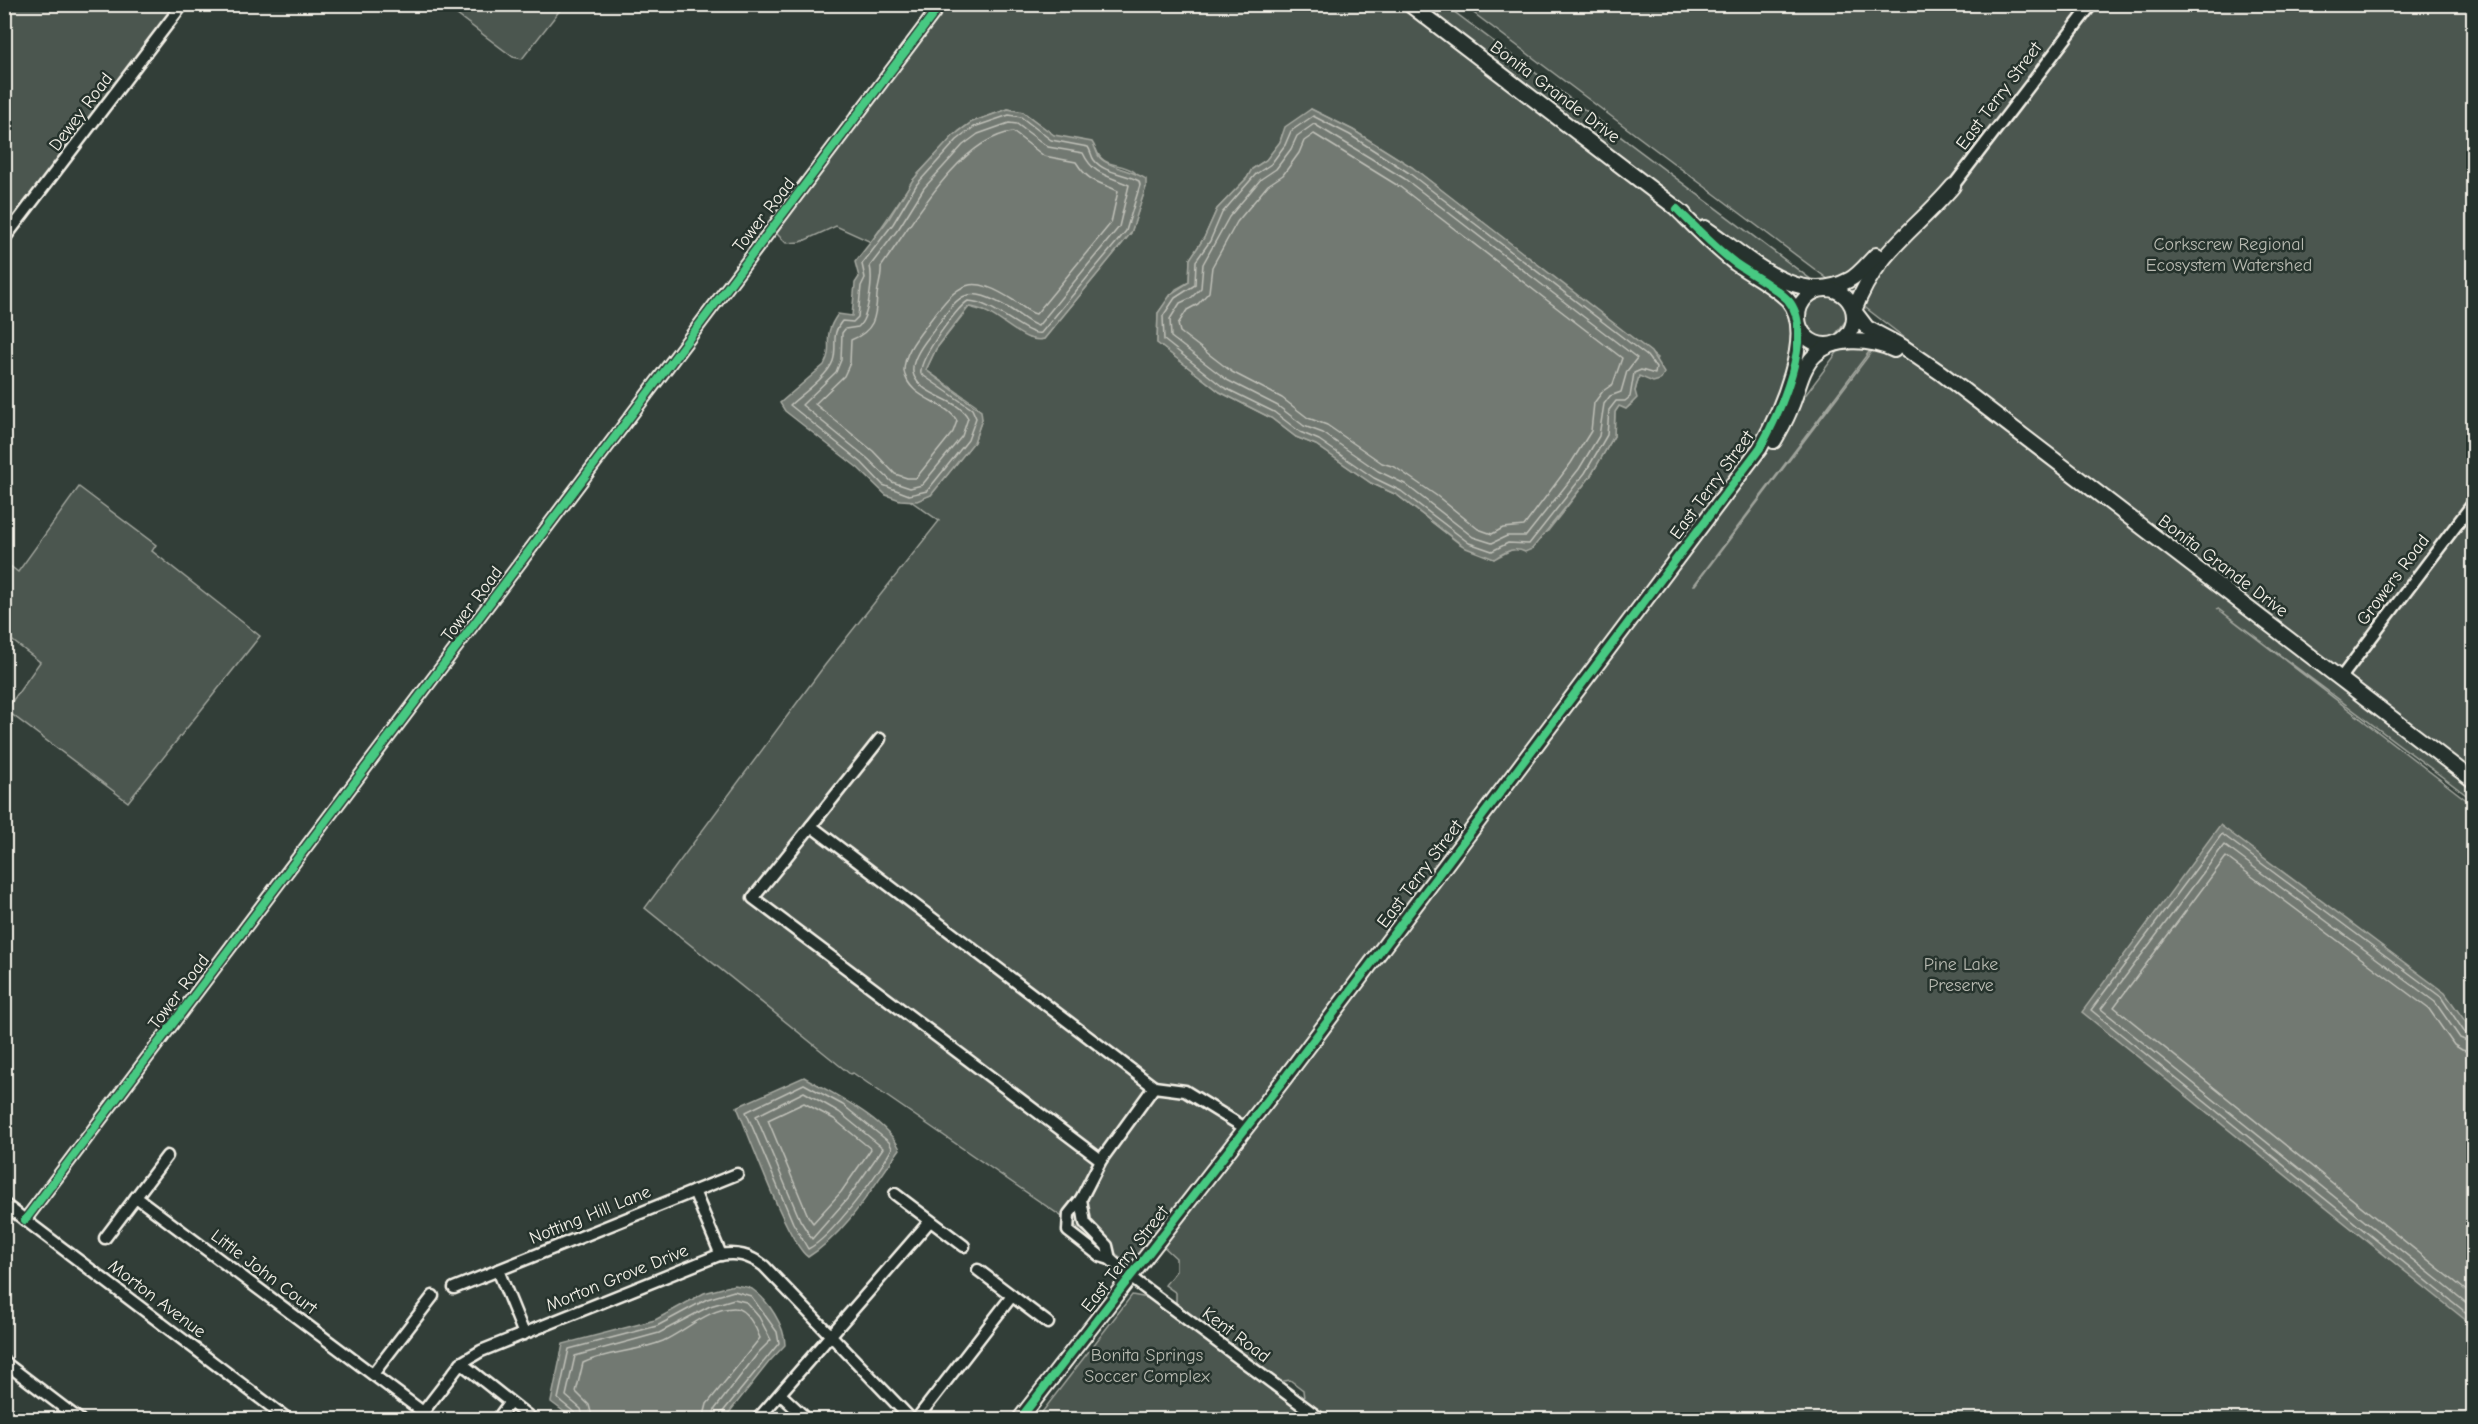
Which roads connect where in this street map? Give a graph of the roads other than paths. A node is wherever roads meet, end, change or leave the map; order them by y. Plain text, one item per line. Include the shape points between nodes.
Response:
1 (183, 4) edge
2 (941, 4) edge
3 (1409, 4) edge
4 (2092, 4) edge
5 (1953, 186) joint
6 (1677, 209) junction
7 (1906, 232) junction
8 (4, 239) edge
9 (1829, 288) junction
10 (1854, 311) junction
11 (1798, 322) junction
12 (1834, 344) junction
13 (1946, 377) junction
14 (2474, 502) edge
15 (1675, 560) junction
16 (2340, 679) junction
17 (880, 739) dead end
18 (2474, 781) edge
19 (811, 826) junction
20 (1154, 1087) junction
21 (1245, 1128) junction
22 (167, 1156) dead end
23 (1101, 1160) junction
24 (737, 1173) dead end
25 (694, 1191) junction
26 (895, 1194) dead end
27 (136, 1197) junction
28 (1082, 1199) junction
29 (4, 1204) edge
30 (1085, 1215) junction
31 (1069, 1217) junction
32 (25, 1220) junction
33 (930, 1221) junction
34 (105, 1238) dead end
35 (964, 1246) dead end
36 (721, 1255) junction
37 (1110, 1259) junction
38 (498, 1270) junction
39 (978, 1270) dead end
40 (1130, 1277) junction
41 (454, 1288) dead end
42 (433, 1296) dead end
43 (1012, 1296) junction
44 (1048, 1323) dead end
45 (524, 1334) junction
46 (832, 1336) junction
47 (4, 1362) edge
48 (461, 1363) junction
49 (373, 1374) junction
50 (780, 1394) junction
51 (510, 1402) junction
52 (420, 1416) edge
53 (80, 1419) edge
54 (289, 1419) edge
55 (497, 1419) edge
56 (533, 1419) edge
57 (757, 1419) edge
58 (808, 1419) edge
59 (912, 1419) edge
60 (916, 1419) edge
61 (1019, 1419) edge
62 (1322, 1419) edge

1 - 8 street, Dewey Road
2 - 32 street, Tower Road
3 - 6 street, Bonita Grande Drive
4 - 5 street, East Terry Street
5 - 7 street, East Terry Street via 1931,212
6 - 9 street, Bonita Grande Drive via 1773,276 1802,286
6 - 11 street, Bonita Grande Drive via 1721,252 1789,301
7 - 9 street, East Terry Street via 1893,239 1851,280
7 - 10 street, East Terry Street via 1869,276
9 - 10 street via 1845,295
9 - 11 street via 1817,290 1803,300
10 - 12 street via 1849,333
10 - 13 street, Bonita Grande Drive via 1867,328
11 - 12 street via 1811,341
11 - 15 street, East Terry Street via 1794,362 1772,426 1760,448
12 - 13 street, Bonita Grande Drive via 1852,341 1883,345 1906,355 1927,372
12 - 15 street, East Terry Street via 1809,362 1791,410 1770,448
13 - 16 street, Bonita Grande Drive
14 - 16 street, Growers Road
15 - 21 street, East Terry Street
16 - 18 street, Bonita Grande Drive
17 - 19 street
19 - 20 street
19 - 23 street via 753,898
20 - 21 street via 1185,1091
20 - 23 street
21 - 40 street, East Terry Street
22 - 27 street
23 - 28 street
24 - 25 street, Notting Hill Lane
25 - 36 street
25 - 38 street, Notting Hill Lane
26 - 33 street
27 - 34 street
27 - 49 street, Little John Court
28 - 30 street
28 - 31 street
29 - 32 street, Morton Avenue
30 - 31 street
30 - 37 street via 1085,1223 1107,1246
31 - 37 street via 1068,1231 1100,1256
32 - 54 street, Morton Avenue
33 - 35 street
33 - 46 street
36 - 45 street, Morton Grove Drive
36 - 46 street, Morton Grove Drive via 743,1254 764,1266
37 - 40 street, Kent Road
38 - 41 street, Notting Hill Lane
38 - 45 street
39 - 43 street
40 - 61 street, East Terry Street
40 - 62 street, Kent Road
42 - 49 street
43 - 44 street
43 - 60 street
45 - 48 street, Morton Grove Drive
46 - 50 street
46 - 59 street, Morton Grove Drive
47 - 53 street
48 - 51 street
48 - 52 street, Morton Grove Drive
49 - 52 street, Little John Court
50 - 57 street
50 - 58 street
51 - 55 street
51 - 56 street

